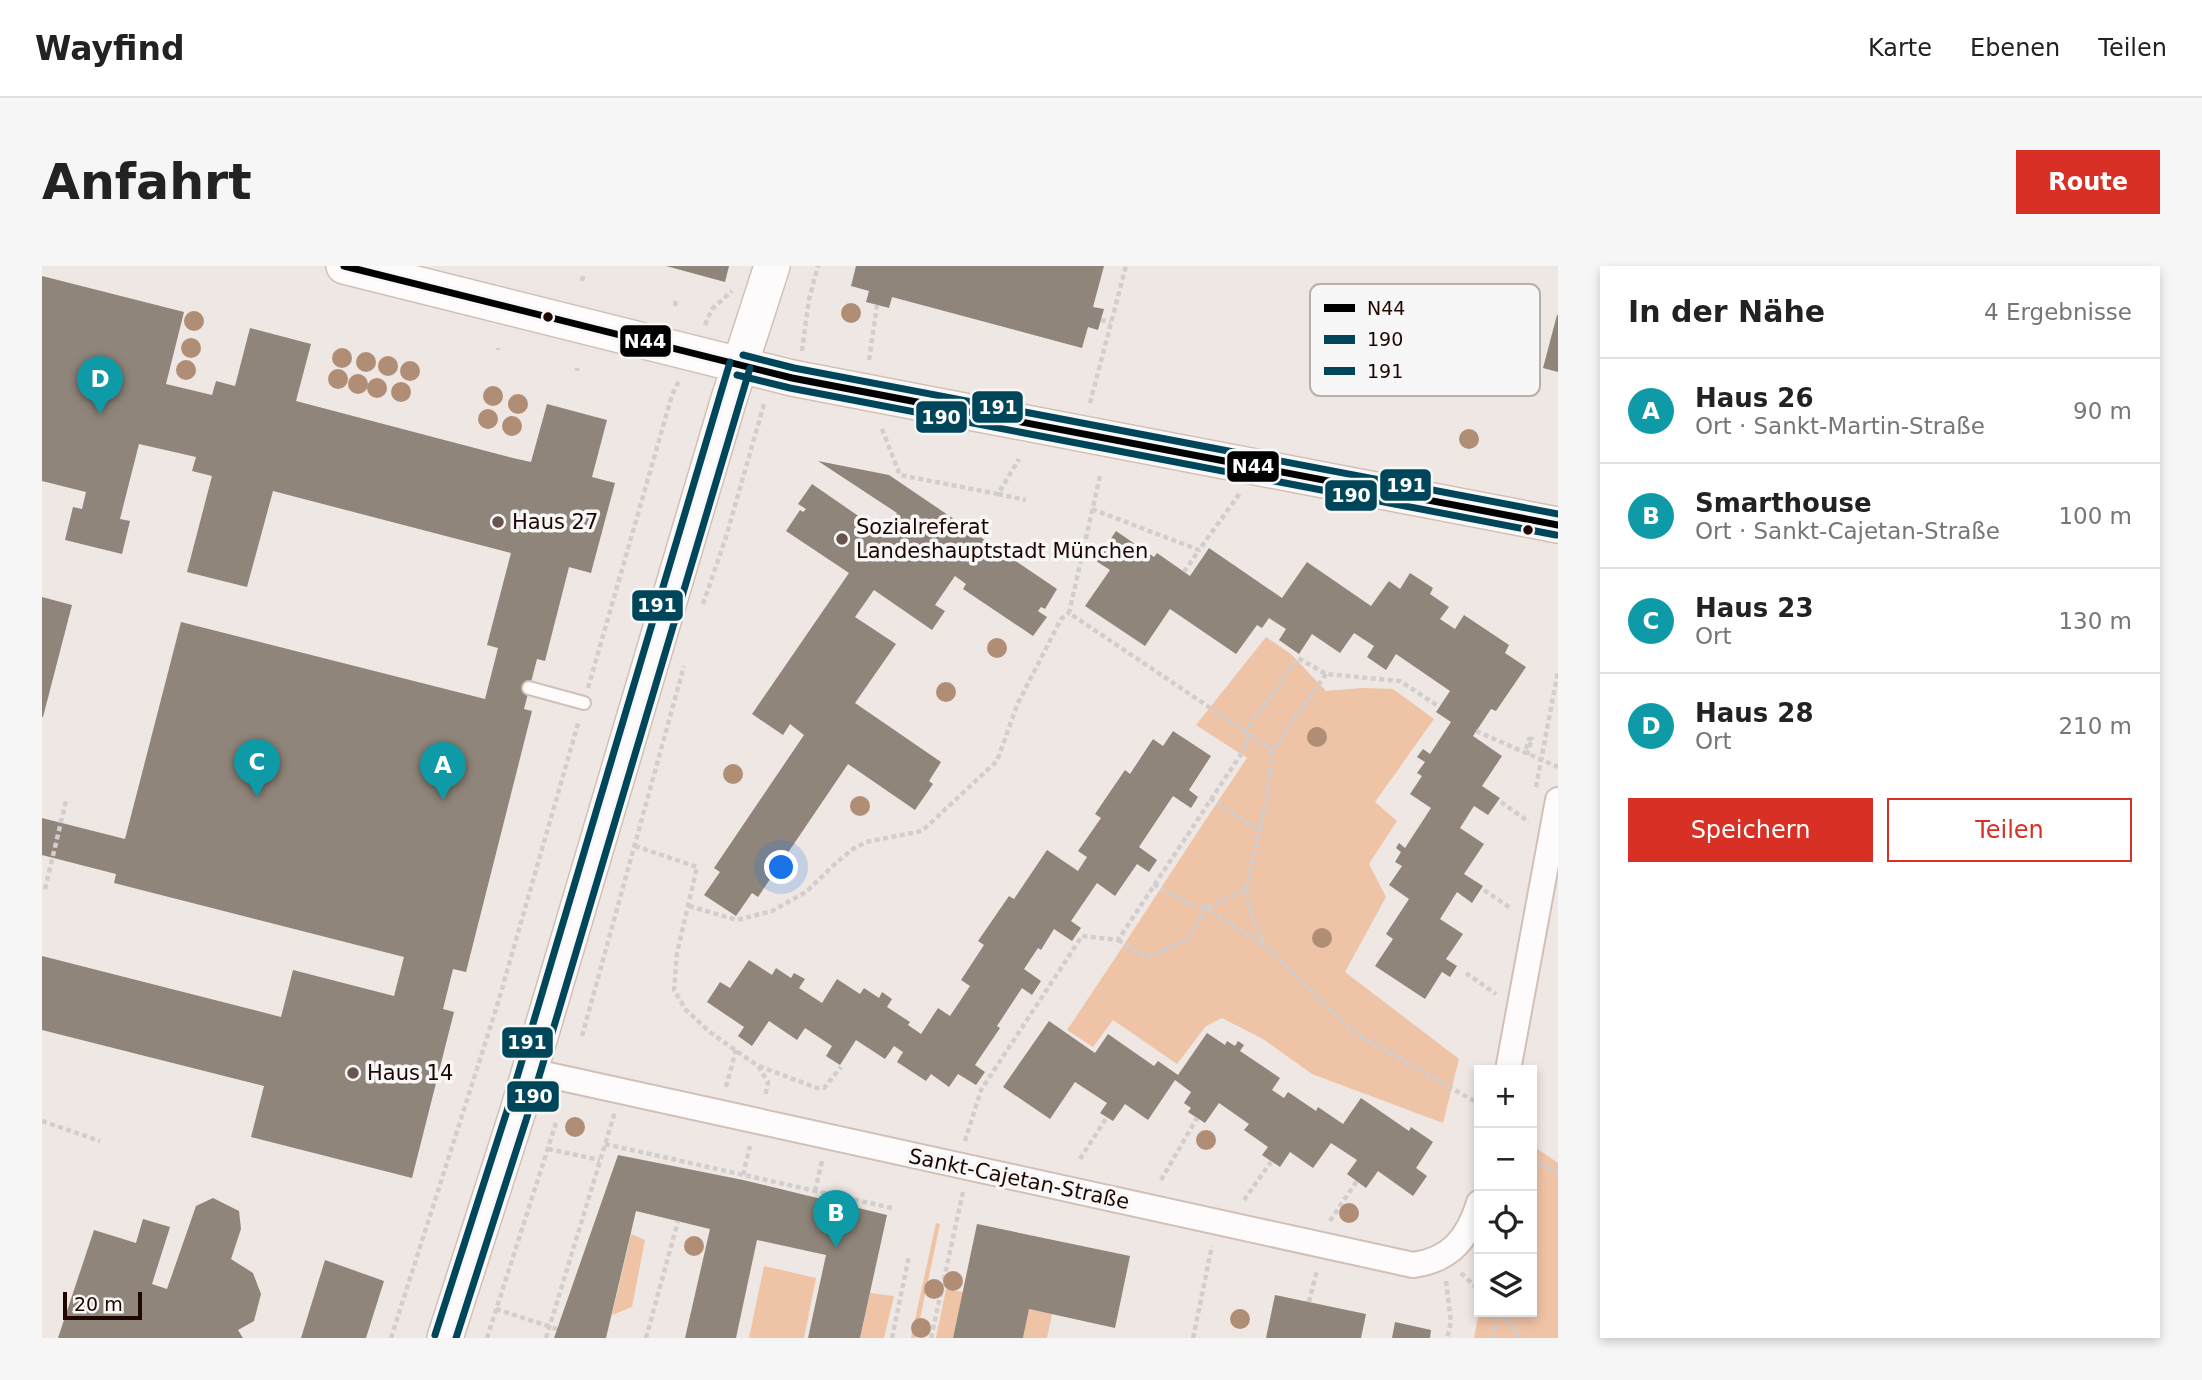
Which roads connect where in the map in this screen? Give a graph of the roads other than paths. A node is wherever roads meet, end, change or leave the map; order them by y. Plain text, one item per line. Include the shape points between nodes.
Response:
1 (344, 266) edge
2 (772, 266) edge
3 (740, 365) junction
4 (1558, 525) edge
5 (530, 688) dead end
6 (584, 703) road end
7 (1558, 800) edge
8 (1555, 835) edge
9 (1509, 1065) edge
10 (530, 1071) junction
11 (1474, 1218) edge
12 (445, 1338) edge

1 - 3 street
2 - 3 street
3 - 4 street
3 - 10 street
5 - 6 lane
7 - 8 street
8 - 9 street
10 - 11 street, Sankt-Cajetan-Straße via 1413,1265 1443,1256 1461,1242
10 - 12 street

